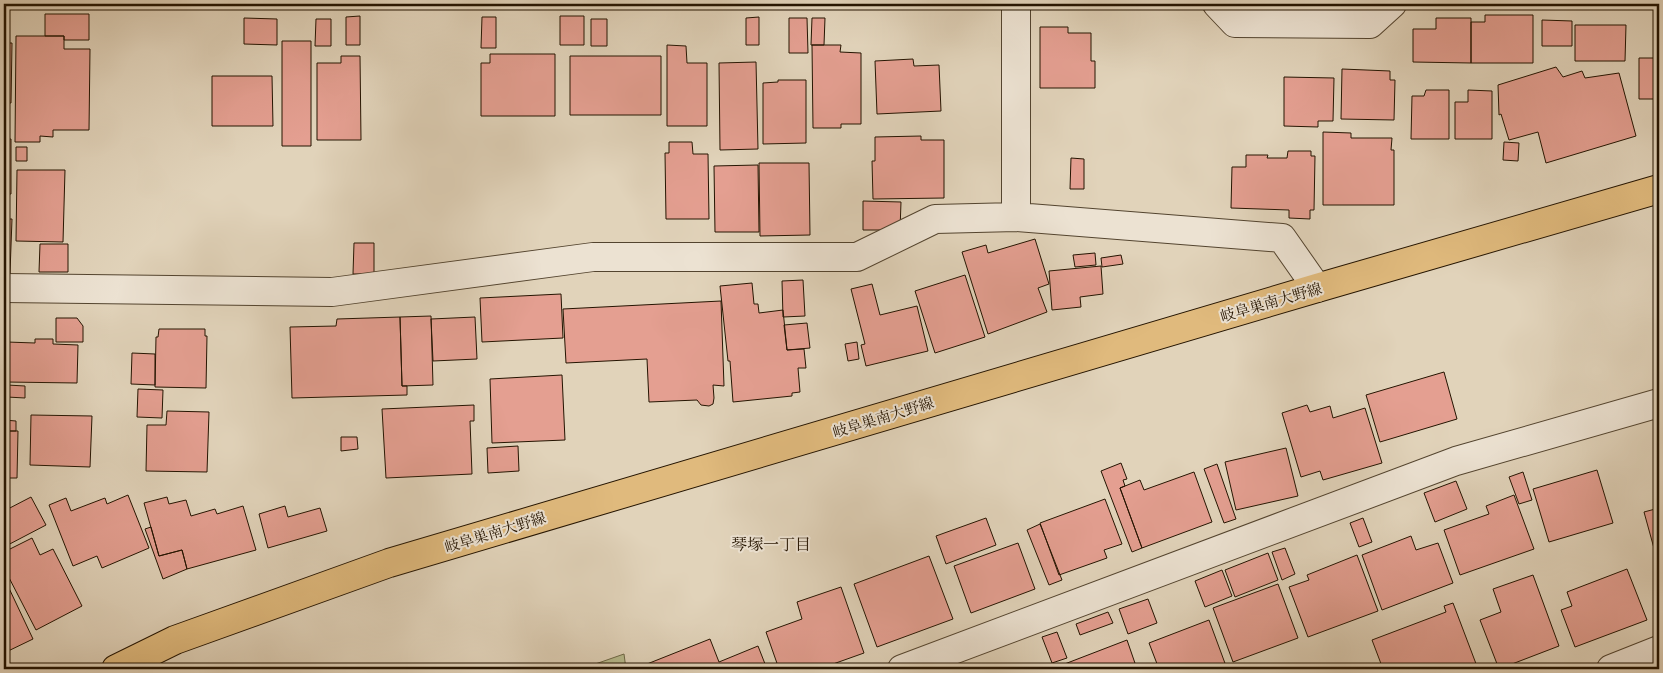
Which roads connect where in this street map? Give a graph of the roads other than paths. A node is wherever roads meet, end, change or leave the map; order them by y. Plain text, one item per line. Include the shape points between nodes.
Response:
1 (1016, 4) edge
2 (1217, 4) edge
3 (1392, 4) edge
4 (1659, 189) edge
5 (1016, 217) junction
6 (4, 288) edge
7 (1317, 288) junction
8 (1659, 403) edge
9 (1659, 650) edge
10 (116, 669) edge
11 (902, 669) edge
12 (1611, 669) edge

1 - 5 street
2 - 3 street via 1235,23 1360,24 1370,24
4 - 7 main road, 岐阜巣南大野線
5 - 6 street via 935,219 857,257 593,257 332,292
5 - 7 street via 1282,238
7 - 10 main road, 岐阜巣南大野線 via 389,563 175,640
8 - 11 street via 1456,461
9 - 12 street

